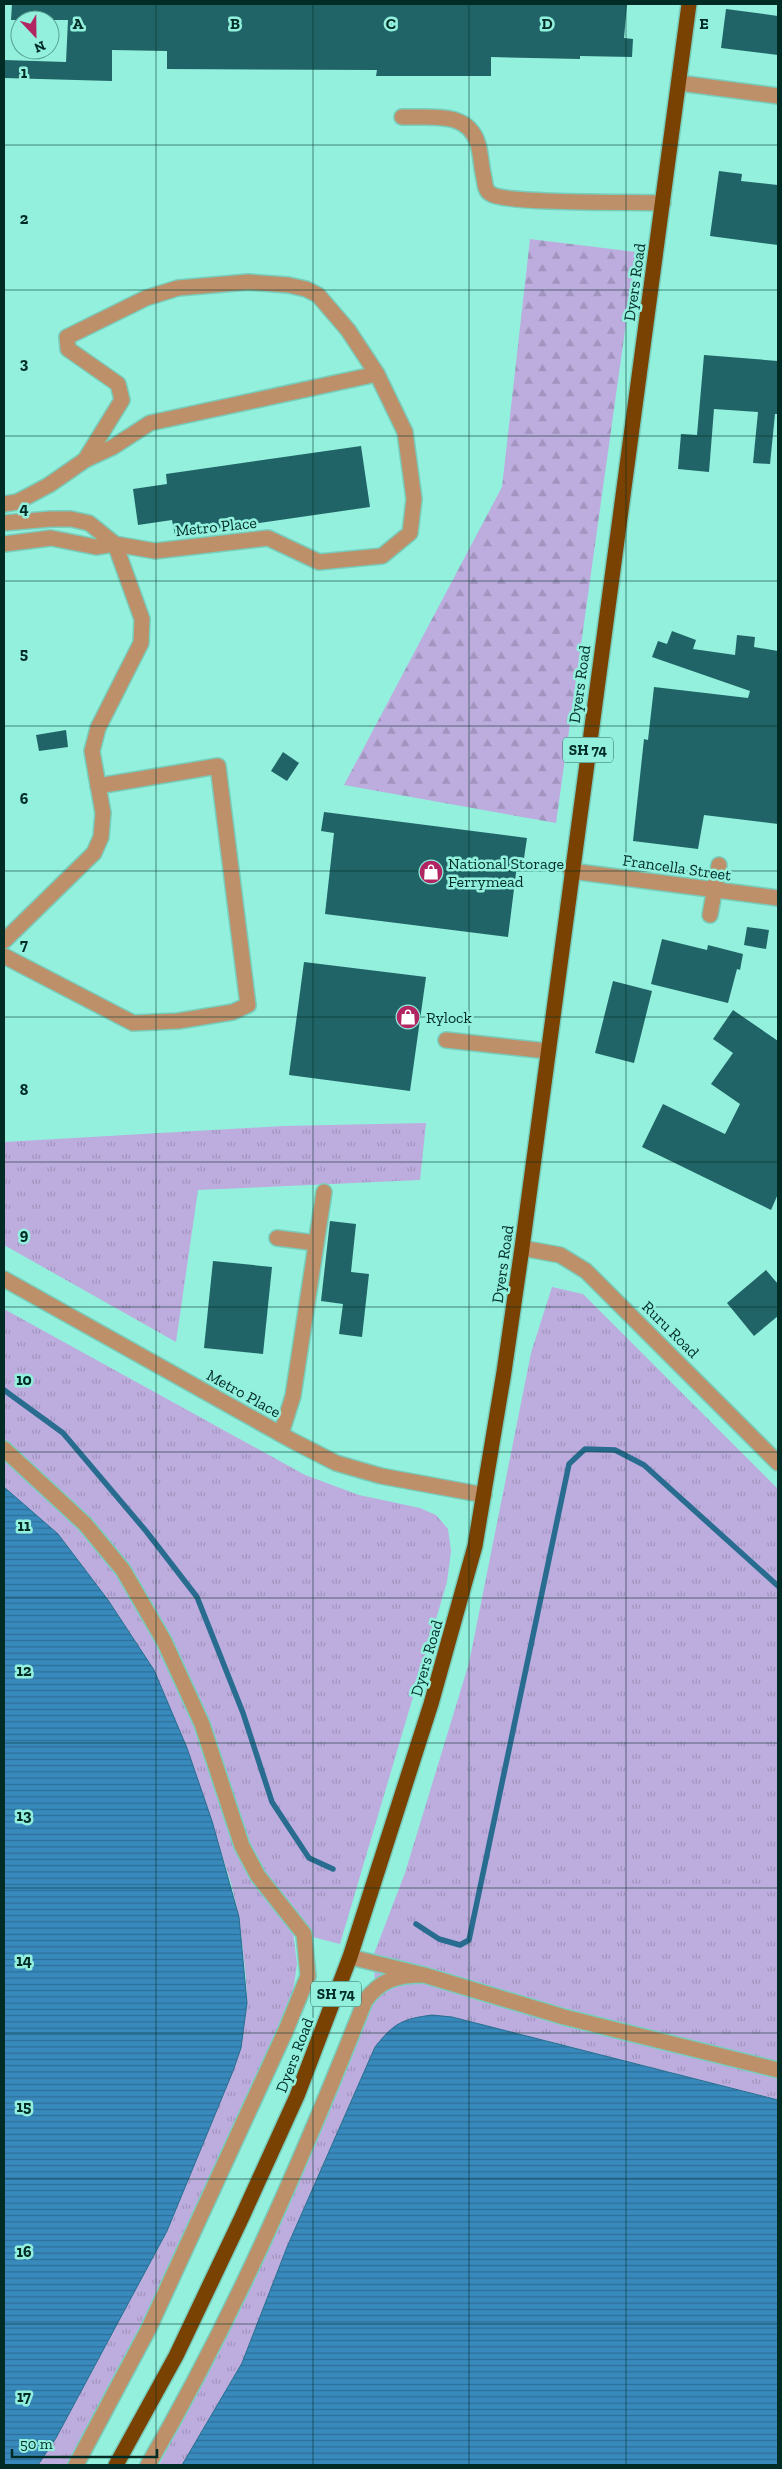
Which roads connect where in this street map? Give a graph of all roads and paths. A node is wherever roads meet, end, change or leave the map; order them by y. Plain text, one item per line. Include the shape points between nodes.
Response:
1 (688, 4) edge
2 (679, 83) junction
3 (778, 96) edge
4 (402, 117) dead end
5 (663, 203) junction
6 (377, 374) junction
7 (85, 460) junction
8 (4, 504) edge
9 (4, 523) edge
10 (4, 544) edge
11 (115, 544) junction
12 (98, 786) junction
13 (719, 865) dead end
14 (571, 871) junction
15 (714, 890) junction
16 (778, 898) edge
17 (710, 916) dead end
18 (4, 941) edge
19 (4, 956) edge
20 (446, 1040) dead end
21 (547, 1051) junction
22 (324, 1192) dead end
23 (277, 1238) dead end
24 (316, 1243) junction
25 (522, 1248) junction
26 (4, 1279) edge
27 (280, 1434) junction
28 (4, 1448) edge
29 (778, 1463) edge
30 (484, 1495) junction
31 (350, 1957) junction
32 (424, 1975) junction
33 (778, 2070) edge
34 (76, 2465) edge
35 (116, 2465) edge
36 (148, 2465) edge

1 - 2 highway, Dyers Road / SH 74
2 - 3 street
2 - 5 highway, Dyers Road / SH 74
4 - 5 street via 454,118 464,122 478,144 486,190 492,195 517,199
5 - 14 highway, Dyers Road / SH 74
6 - 7 street via 150,423 113,447
6 - 7 street, Metro Place via 330,307 306,289 248,282 162,292 67,337 68,349 118,384 122,400
6 - 11 street, Metro Place via 405,432 414,499 410,533 382,556 319,562 268,538 156,551
7 - 8 street via 49,485 17,502
9 - 11 street, Metro Place via 71,519 89,523
10 - 11 street via 51,538 96,547
11 - 12 street via 142,619 141,643 98,728 92,751
12 - 18 street via 103,813 101,837 94,853
12 - 19 street via 218,766 248,1006 233,1012 178,1021 133,1023
13 - 15 street
14 - 15 street, Francella Street
14 - 21 highway, Dyers Road / SH 74
15 - 16 street, Francella Street
15 - 17 street
20 - 21 street
21 - 25 highway, Dyers Road / SH 74
22 - 24 street
23 - 24 street
24 - 27 street via 293,1396
25 - 29 street, Ruru Road via 560,1255 586,1271
25 - 30 highway, Dyers Road / SH 74
26 - 27 street, Metro Place
27 - 30 street, Metro Place via 336,1463
28 - 34 street via 85,1524 123,1570 164,1641 202,1724 242,1846 258,1876 304,1934 308,1976 148,2328
30 - 31 highway, Dyers Road / SH 74 via 475,1546 431,1704
31 - 32 street
31 - 35 highway, Dyers Road / SH 74 via 297,2096 246,2208 176,2356
32 - 33 street via 564,2017
32 - 36 street via 393,1977 373,1990 365,2001 317,2121 227,2321

